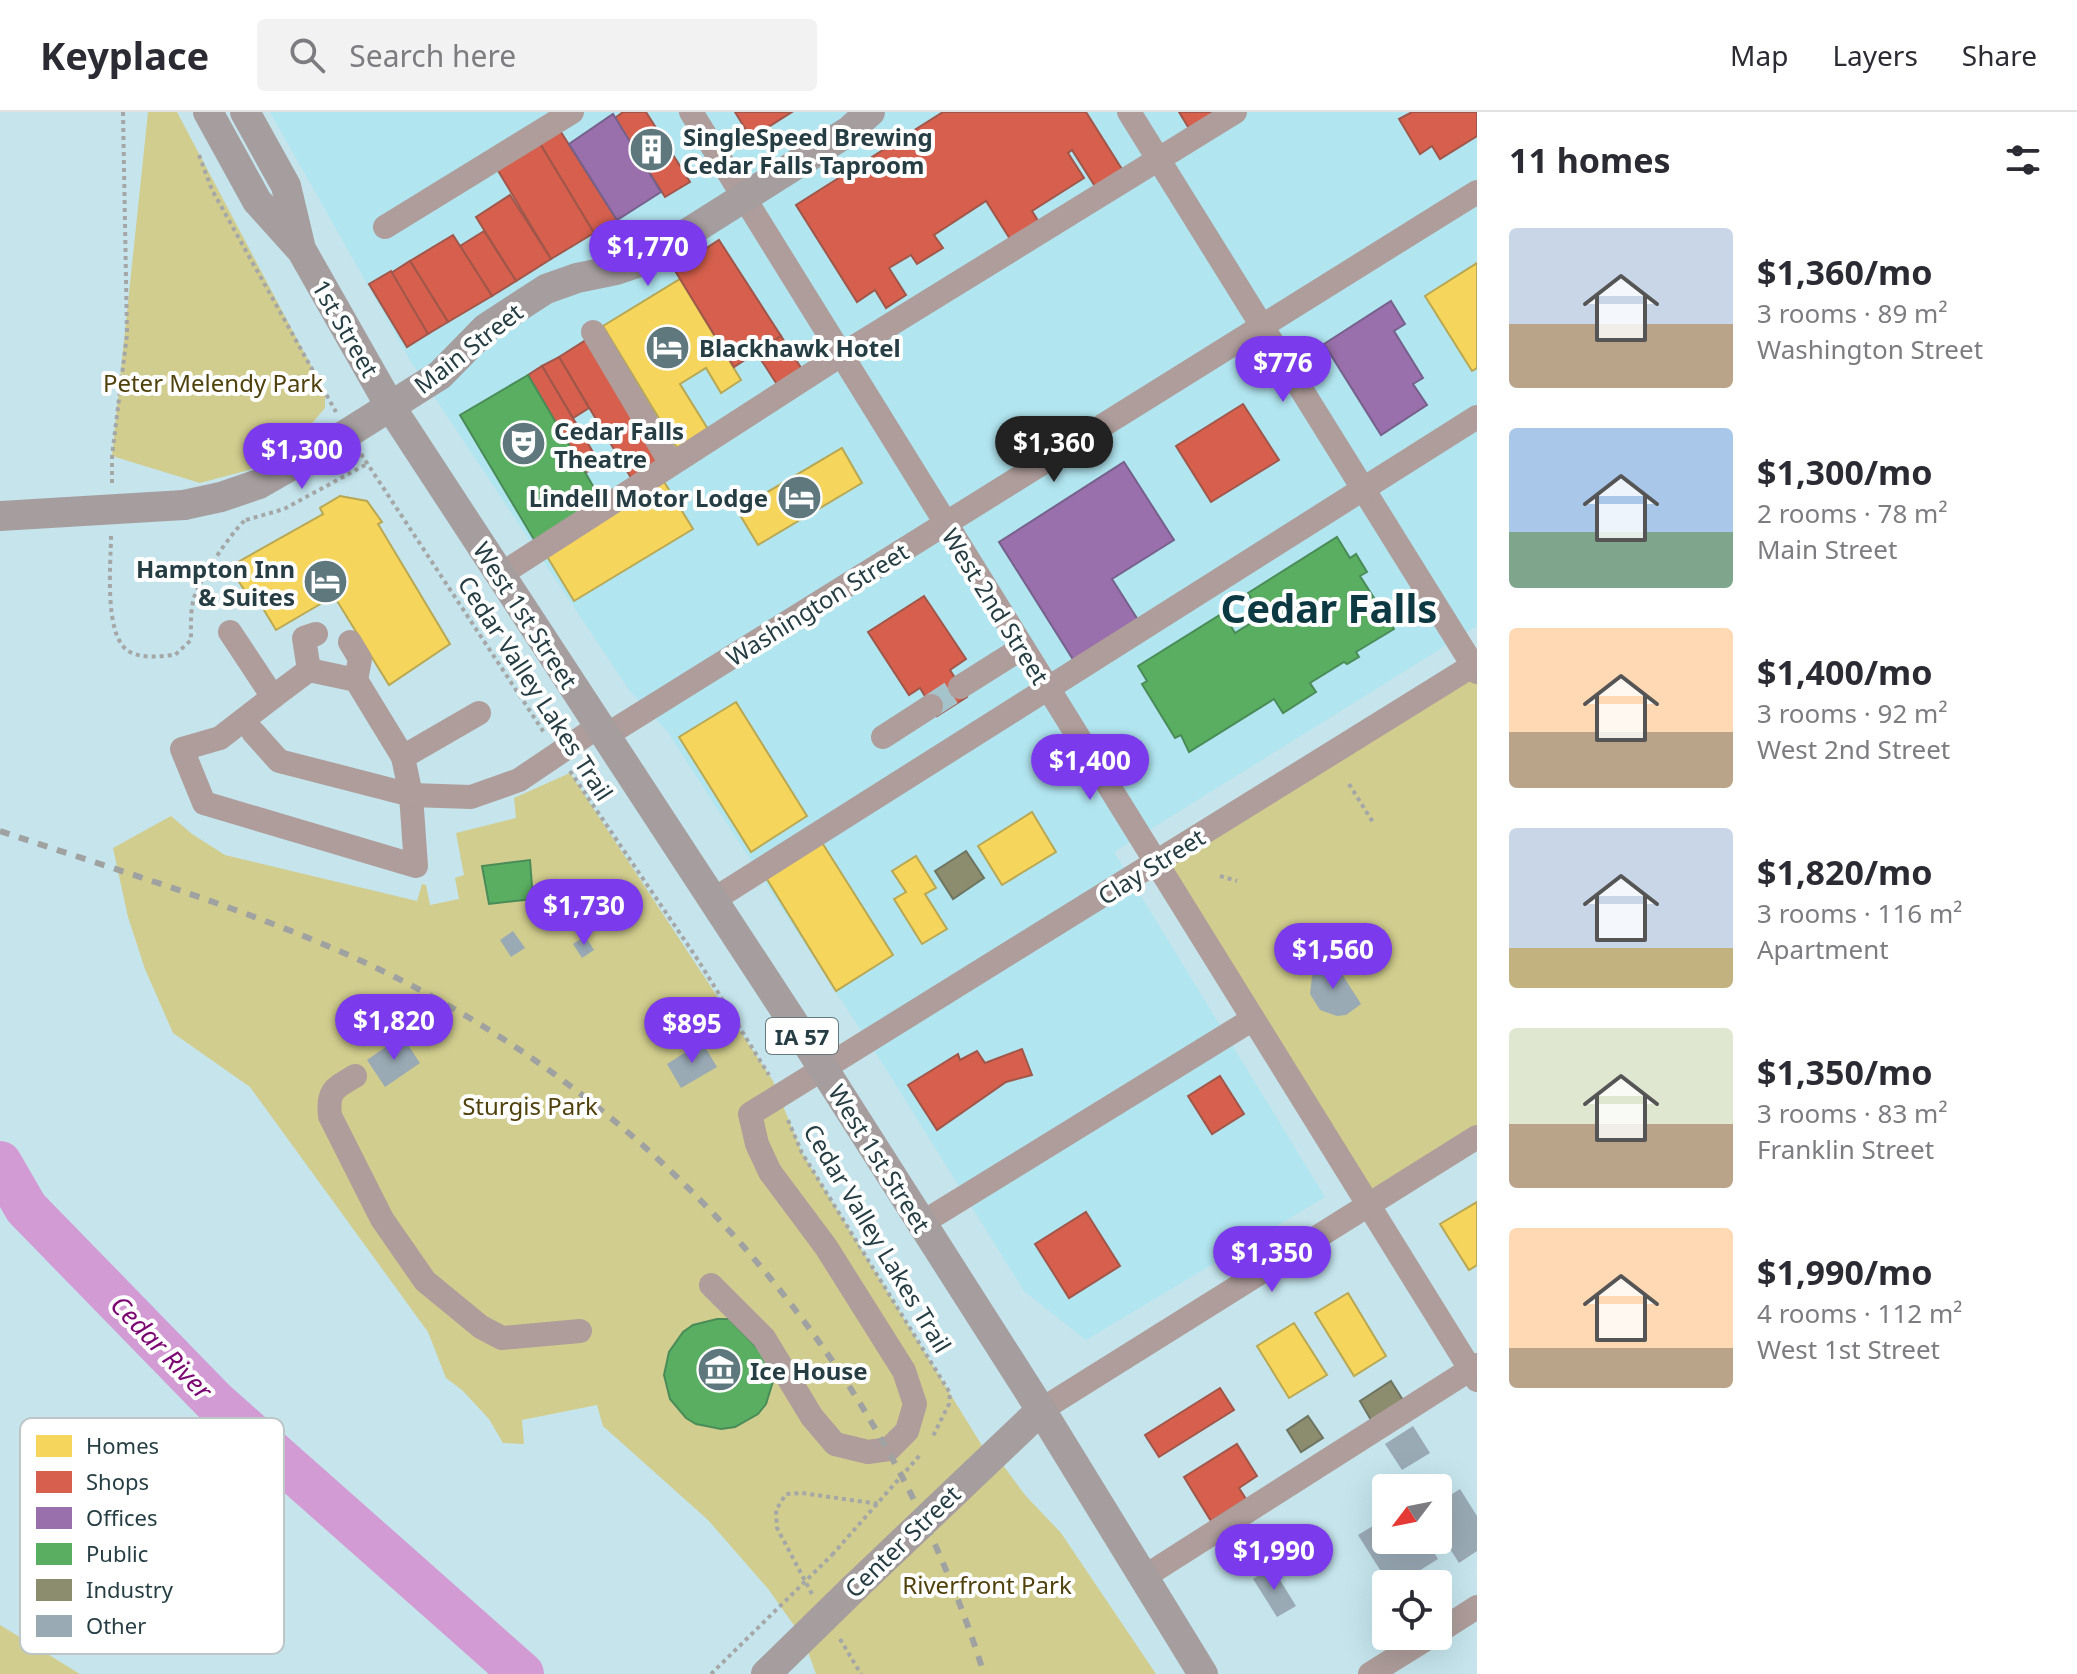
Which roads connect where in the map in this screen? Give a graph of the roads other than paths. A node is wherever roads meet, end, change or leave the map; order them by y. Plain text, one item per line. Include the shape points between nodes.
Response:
1 (208, 112) edge
2 (245, 112) edge
3 (572, 112) edge
4 (691, 112) edge
5 (870, 112) edge
6 (1129, 112) edge
7 (1235, 112) edge
8 (1158, 158) junction
9 (1477, 192) edge
10 (744, 198) junction
11 (385, 227) dead end
12 (302, 251) junction
13 (1262, 326) junction
14 (593, 332) dead end
15 (841, 355) junction
16 (390, 406) junction
17 (1477, 417) edge
18 (671, 464) junction
19 (1363, 489) junction
20 (0, 516) edge
21 (945, 524) junction
22 (500, 575) junction
23 (230, 632) dead end
24 (316, 634) dead end
25 (350, 642) dead end
26 (1022, 648) junction
27 (1476, 667) edge
28 (309, 670) junction
29 (356, 680) junction
30 (960, 687) tunnel mouth
31 (1047, 688) junction
32 (273, 697) junction
33 (931, 706) tunnel mouth
34 (479, 713) dead end
35 (602, 731) junction
36 (253, 732) dead end
37 (883, 737) dead end
38 (403, 757) junction
39 (411, 795) junction
40 (1156, 863) junction
41 (713, 900) junction
42 (1253, 1019) junction
43 (823, 1068) junction
44 (355, 1076) dead end
45 (1477, 1137) edge
46 (1368, 1205) junction
47 (922, 1223) junction
48 (711, 1285) dead end
49 (580, 1331) dead end
50 (1475, 1371) edge
51 (1041, 1410) junction
52 (1144, 1577) junction
53 (1477, 1607) edge
54 (1452, 1623) edge
55 (1409, 1650) edge
56 (766, 1674) edge
57 (1203, 1674) edge
58 (1370, 1674) edge

1 - 12 main road, 1st Street via 257,201
2 - 12 main road, 1st Street via 286,186
3 - 11 street
4 - 10 street, West 2nd Street
5 - 10 main road, Main Street
6 - 8 street
7 - 8 street
8 - 13 street
8 - 15 street
9 - 13 street, Washington Street
10 - 15 street, West 2nd Street
10 - 16 main road, Main Street via 645,260 546,289 486,328 440,375
12 - 16 main road, 1st Street
13 - 19 street
13 - 21 street, Washington Street
14 - 18 street
15 - 18 street
15 - 21 street, West 2nd Street
16 - 20 main road, Main Street, bridge via 259,484 221,497 184,505
16 - 22 main road, West 1st Street / IA 57
17 - 19 street
18 - 22 street
19 - 27 street
19 - 31 street
21 - 26 street, West 2nd Street
21 - 35 street, Washington Street
22 - 35 main road, West 1st Street / IA 57
23 - 32 street
24 - 28 street via 304,638
25 - 29 street via 360,659
26 - 30 street
26 - 31 street, West 2nd Street
27 - 40 street, Clay Street
28 - 29 street
28 - 32 street
29 - 38 street
31 - 40 street, West 2nd Street
31 - 41 street
32 - 39 street via 220,738 182,749 204,803 416,866
33 - 37 street
34 - 38 street
35 - 39 street, Washington Street via 519,780 471,797
35 - 41 main road, West 1st Street / IA 57
36 - 39 street, Washington Street via 279,761
38 - 39 street
40 - 42 street, West 2nd Street
40 - 43 street, Clay Street
41 - 43 main road, West 1st Street / IA 57
42 - 46 street, West 2nd Street
42 - 47 street
43 - 47 main road, West 1st Street / IA 57
43 - 48 street, Clay Street via 750,1114 770,1172 826,1247 904,1371 915,1404 907,1431 889,1449 868,1452 835,1444 812,1417 764,1338
44 - 49 street via 335,1088 328,1101 330,1116 382,1219 425,1281 502,1338
45 - 46 street
46 - 50 street, West 2nd Street
46 - 51 street
47 - 51 main road, West 1st Street / IA 57
50 - 52 street
51 - 52 main road, West 1st Street / IA 57
51 - 56 main road, Center Street, bridge
52 - 57 main road, West 1st Street / IA 57
53 - 54 street
55 - 58 street

